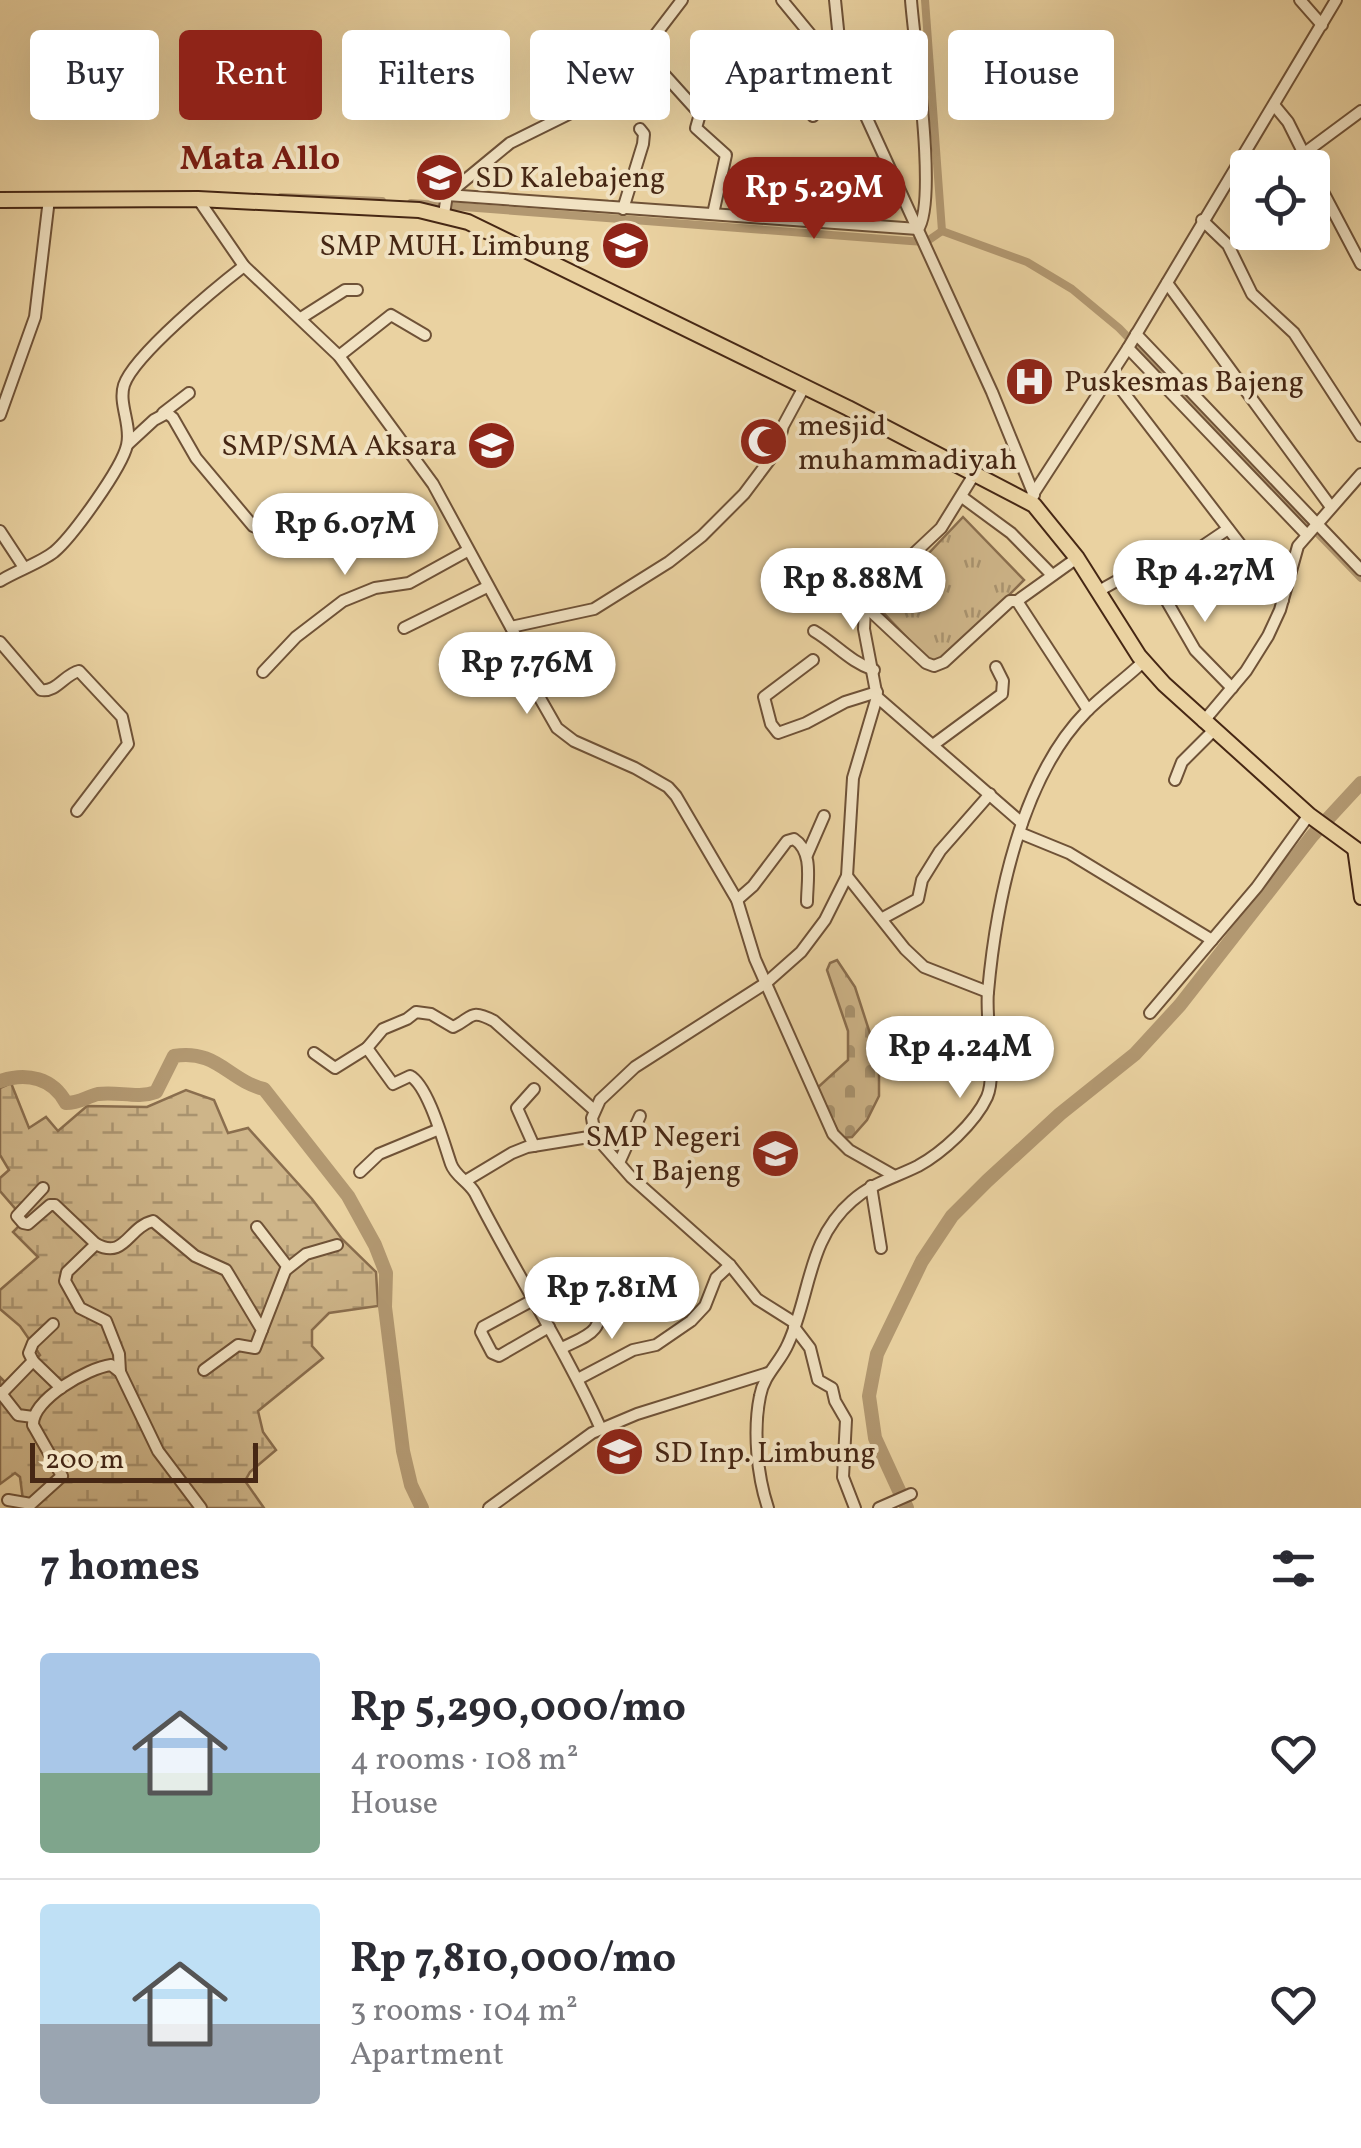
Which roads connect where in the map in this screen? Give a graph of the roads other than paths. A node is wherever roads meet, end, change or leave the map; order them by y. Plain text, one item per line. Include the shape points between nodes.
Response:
1 (682, 0) edge
2 (782, 0) edge
3 (835, 0) edge
4 (911, 0) edge
5 (1300, 0) edge
6 (1336, 0) edge
7 (1322, 25) junction
8 (658, 30) edge
9 (805, 30) edge
10 (670, 81) edge
11 (690, 103) edge
12 (1274, 105) junction
13 (1361, 111) edge
14 (556, 120) edge
15 (698, 120) edge
16 (640, 129) dead end
17 (1302, 150) edge
18 (1309, 150) edge
19 (198, 198) junction
20 (50, 199) junction
21 (0, 200) edge
22 (446, 202) junction
23 (1330, 204) edge
24 (623, 208) junction
25 (713, 214) junction
26 (1202, 220) junction
27 (919, 232) junction
28 (1361, 264) edge
29 (244, 266) junction
30 (1167, 283) junction
31 (357, 290) dead end
32 (301, 318) junction
33 (424, 335) dead end
34 (1132, 341) junction
35 (339, 356) junction
36 (1111, 376) junction
37 (803, 388) junction
38 (189, 393) dead end
39 (162, 414) junction
40 (0, 416) edge
41 (1361, 436) edge
42 (128, 444) junction
43 (975, 473) junction
44 (1361, 474) edge
45 (962, 497) junction
46 (1032, 498) junction
47 (1331, 507) junction
48 (1228, 529) junction
49 (1312, 529) junction
50 (0, 531) edge
51 (318, 536) dead end
52 (467, 551) junction
53 (1078, 558) junction
54 (23, 566) junction
55 (1361, 570) edge
56 (1051, 574) junction
57 (1154, 579) junction
58 (0, 581) edge
59 (487, 586) junction
60 (1097, 592) junction
61 (1283, 600) junction
62 (1017, 601) junction
63 (865, 606) junction
64 (511, 627) junction
65 (404, 628) dead end
66 (814, 631) dead end
67 (0, 642) edge
68 (813, 660) dead end
69 (1143, 662) junction
70 (996, 668) dead end
71 (874, 670) junction
72 (263, 672) dead end
73 (1232, 688) junction
74 (877, 694) junction
75 (1088, 710) junction
76 (1208, 726) junction
77 (933, 745) junction
78 (1175, 780) dead end
79 (990, 794) junction
80 (77, 811) dead end
81 (824, 816) dead end
82 (1315, 820) junction
83 (1021, 828) junction
84 (1357, 851) edge
85 (807, 855) junction
86 (847, 876) junction
87 (1361, 898) edge
88 (736, 900) junction
89 (807, 902) dead end
90 (883, 918) junction
91 (1212, 940) junction
92 (766, 983) junction
93 (988, 992) junction
94 (1150, 1014) dead end
95 (367, 1048) junction
96 (314, 1053) dead end
97 (534, 1089) dead end
98 (594, 1110) junction
99 (640, 1116) dead end
100 (438, 1130) junction
101 (595, 1136) junction
102 (534, 1146) junction
103 (618, 1163) junction
104 (360, 1172) dead end
105 (893, 1175) junction
106 (467, 1180) junction
107 (871, 1186) junction
108 (43, 1188) dead end
109 (258, 1227) dead end
110 (96, 1244) junction
111 (337, 1245) dead end
112 (881, 1248) dead end
113 (730, 1265) junction
114 (286, 1269) junction
115 (600, 1299) dead end
116 (533, 1300) junction
117 (53, 1324) dead end
118 (795, 1325) junction
119 (549, 1327) junction
120 (262, 1330) junction
121 (562, 1348) junction
122 (33, 1361) junction
123 (204, 1370) dead end
124 (120, 1372) junction
125 (768, 1372) junction
126 (578, 1379) junction
127 (61, 1388) junction
128 (1, 1392) edge
129 (33, 1417) junction
130 (600, 1430) junction
131 (909, 1495) dead end
132 (6, 1502) edge
133 (201, 1508) edge
134 (489, 1508) edge
135 (768, 1508) edge
136 (855, 1508) edge
137 (879, 1508) edge

1 - 8 street
2 - 9 street
3 - 27 street via 845,71
4 - 27 street via 926,163
5 - 7 street
6 - 7 street
7 - 12 street
10 - 11 street
12 - 17 street
12 - 26 street
13 - 18 street
14 - 22 street via 518,138
15 - 25 street via 696,128 726,154
16 - 24 street via 644,144
19 - 20 highway
19 - 22 highway
19 - 29 street
20 - 21 highway
20 - 40 street via 36,318
22 - 24 street
22 - 37 highway via 500,238
23 - 28 street
24 - 25 street
25 - 27 street
26 - 30 street
26 - 41 street via 1228,246 1252,294 1294,333
27 - 46 street
29 - 32 street
29 - 42 street via 126,380
30 - 34 street
30 - 47 street
31 - 32 street
32 - 35 street
33 - 35 street via 391,316
34 - 36 street
34 - 49 street
35 - 52 street via 433,484
36 - 46 street
36 - 48 street
37 - 43 highway
37 - 64 street via 777,450 702,536 594,609
38 - 39 street
39 - 42 street
39 - 51 street via 174,418 196,458 253,526 280,537
42 - 54 street via 74,530 50,555
43 - 45 street
43 - 46 highway
44 - 47 street
45 - 56 street via 1011,532
45 - 63 street
46 - 53 highway
47 - 49 street
48 - 57 street
48 - 61 street
49 - 55 street
49 - 61 street via 1298,546
50 - 54 street
52 - 59 street
52 - 72 street via 410,583 343,601
53 - 56 street
53 - 60 highway
54 - 58 street
56 - 62 street
57 - 60 street via 1129,574
57 - 73 street via 1194,650
59 - 64 street
59 - 65 street
60 - 69 highway
61 - 73 street via 1257,655
62 - 63 street via 1010,600 934,666
62 - 75 street
63 - 71 street
64 - 88 street via 557,728 672,790
66 - 71 street
67 - 80 street via 42,690 79,671 122,717 128,744
68 - 74 street via 765,695 775,732
69 - 75 street
69 - 76 highway
70 - 77 street via 1002,694
71 - 74 street
73 - 76 street
74 - 77 street
74 - 86 street via 853,778
75 - 83 street via 1046,766
76 - 78 street
76 - 82 highway
77 - 79 street
79 - 83 street
79 - 90 street via 940,852 918,899
81 - 85 street
82 - 84 highway
82 - 91 street
83 - 91 street
83 - 93 street
84 - 87 main road
85 - 88 street via 800,842 790,840
85 - 89 street
86 - 90 street
86 - 92 street via 813,938
88 - 92 street
90 - 93 street via 924,967
91 - 94 street
92 - 98 street via 635,1067
92 - 105 street via 833,1134
93 - 105 street via 986,1099 930,1158
95 - 96 street via 335,1068
95 - 98 street via 382,1029 416,1012 453,1027 471,1014 482,1015
95 - 100 street via 393,1084 410,1076 420,1083
97 - 102 street via 518,1108
98 - 101 street
99 - 103 street
100 - 104 street via 379,1154
100 - 106 street via 454,1170
101 - 102 street
101 - 103 street
102 - 106 street
103 - 113 street
105 - 107 street
106 - 116 street
107 - 112 street
107 - 118 street via 828,1227
108 - 110 street via 16,1216 22,1224 53,1204
109 - 114 street
110 - 120 street via 114,1249 146,1222 158,1224 195,1256 226,1270
110 - 124 street via 66,1281 80,1308 106,1320
111 - 114 street via 306,1254
113 - 118 street via 758,1299
113 - 126 street via 691,1321
114 - 120 street
115 - 121 street via 597,1328
116 - 119 street
116 - 119 street via 483,1327 492,1352 499,1356
117 - 122 street via 31,1346
118 - 125 street
118 - 136 street via 808,1343 818,1380 832,1388 844,1415 843,1477
119 - 121 street
120 - 123 street via 255,1348 238,1345
121 - 126 street
122 - 127 street
122 - 128 street
124 - 127 street via 100,1367
124 - 133 street via 158,1452
125 - 130 street
125 - 135 street via 757,1424
126 - 130 street
127 - 129 street
128 - 129 street via 18,1415
129 - 132 street via 62,1476 31,1504
130 - 134 street
131 - 137 street

